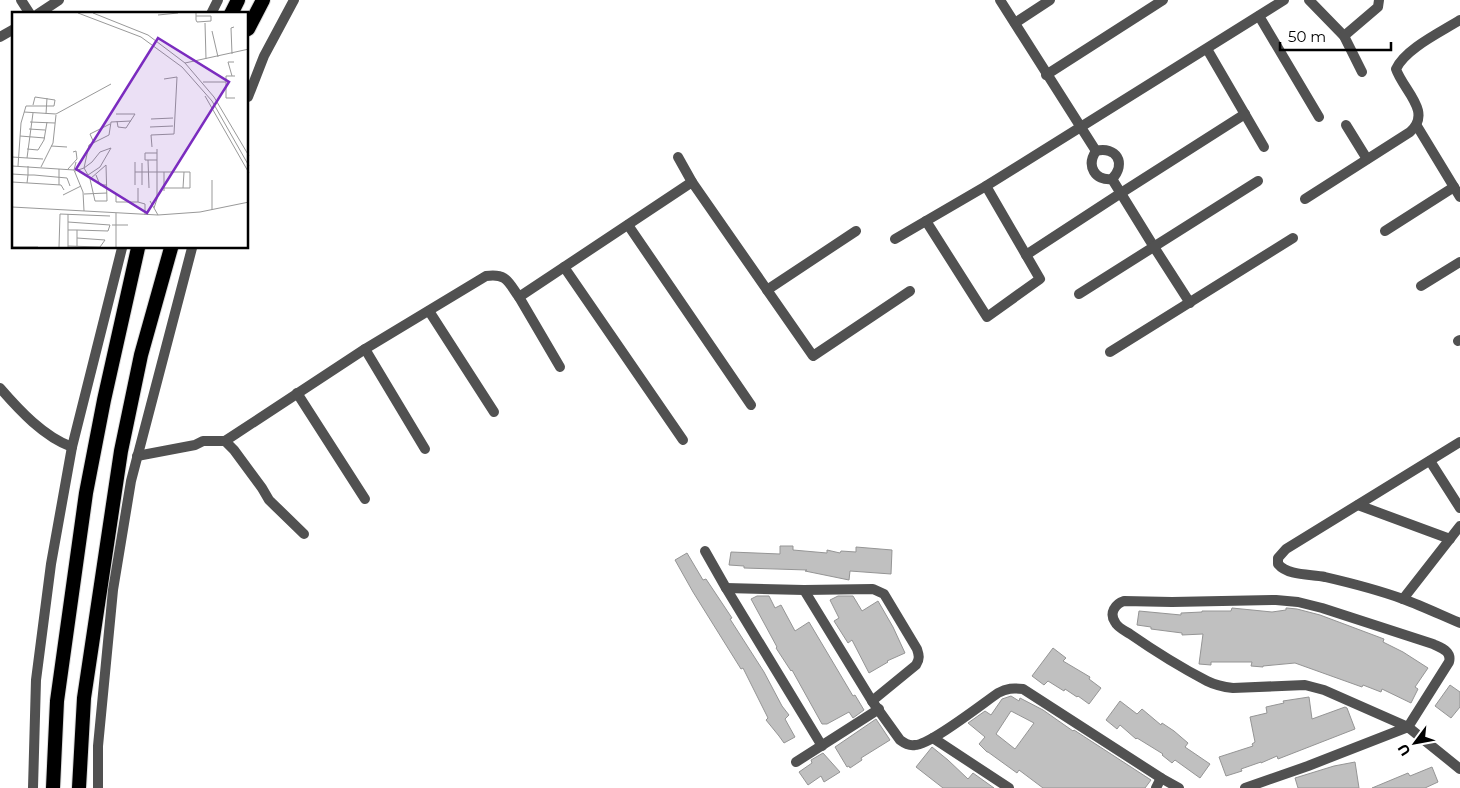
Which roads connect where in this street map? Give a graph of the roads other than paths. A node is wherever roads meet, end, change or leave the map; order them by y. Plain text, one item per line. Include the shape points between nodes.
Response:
1 (21, 0) edge
2 (59, 0) edge
3 (218, 0) edge
4 (238, 0) edge
5 (263, 0) edge
6 (294, 0) edge
7 (1000, 0) edge
8 (1050, 0) edge
9 (1162, 0) edge
10 (1284, 0) edge
11 (1309, 0) edge
12 (1379, 0) edge
13 (29, 12) edge
14 (41, 12) edge
15 (212, 12) edge
16 (232, 12) edge
17 (1258, 16) junction
18 (1460, 20) edge
19 (1015, 23) junction
20 (249, 26) edge
21 (12, 30) edge
22 (1344, 36) junction
23 (0, 38) edge
24 (1207, 49) junction
25 (1362, 72) dead end
26 (1046, 74) junction
27 (249, 94) edge
28 (1245, 114) junction
29 (1319, 117) dead end
30 (1346, 125) dead end
31 (1416, 126) junction
32 (1080, 128) junction
33 (1264, 147) dead end
34 (1096, 151) junction
35 (678, 157) dead end
36 (1367, 159) junction
37 (1112, 179) junction
38 (1258, 180) dead end
39 (692, 182) junction
40 (986, 186) junction
41 (1454, 186) junction
42 (1120, 193) junction
43 (1460, 196) edge
44 (1305, 198) dead end
45 (926, 221) junction
46 (628, 225) junction
47 (856, 231) dead end
48 (1385, 231) dead end
49 (1293, 238) dead end
50 (894, 239) dead end
51 (1154, 247) junction
52 (122, 249) edge
53 (138, 249) edge
54 (171, 249) edge
55 (192, 249) edge
56 (1026, 255) junction
57 (1460, 262) edge
58 (564, 267) junction
59 (1422, 286) dead end
60 (767, 290) junction
61 (910, 291) dead end
62 (1079, 294) dead end
63 (519, 297) junction
64 (1190, 303) junction
65 (429, 312) junction
66 (365, 349) junction
67 (1110, 352) dead end
68 (560, 367) dead end
69 (0, 388) edge
70 (297, 393) junction
71 (751, 405) dead end
72 (494, 412) dead end
73 (682, 440) dead end
74 (225, 441) junction
75 (1460, 442) edge
76 (72, 447) junction
77 (425, 449) dead end
78 (137, 456) junction
79 (1430, 461) junction
80 (365, 499) dead end
81 (1358, 505) junction
82 (1460, 508) edge
83 (1460, 526) edge
84 (304, 534) dead end
85 (1450, 538) junction
86 (704, 551) dead end
87 (726, 588) junction
88 (804, 590) junction
89 (1403, 599) junction
90 (1460, 623) edge
91 (875, 705) junction
92 (1408, 727) junction
93 (933, 738) junction
94 (822, 746) junction
95 (796, 762) dead end
96 (1460, 769) edge
97 (1161, 778) junction
98 (33, 788) edge
99 (52, 788) edge
100 (79, 788) edge
101 (98, 788) edge
102 (1009, 788) edge
103 (1156, 788) edge
104 (1179, 788) edge
105 (1245, 788) edge

1 - 13 street
2 - 14 street
3 - 15 street
4 - 16 highway
5 - 20 highway
6 - 27 street via 264,56
7 - 19 street
8 - 19 street
9 - 26 street
10 - 17 street
11 - 22 street
12 - 22 street via 1378,7
17 - 24 street
17 - 29 street
18 - 31 street via 1414,49 1396,69 1417,107
19 - 26 street
21 - 23 street
22 - 25 street
24 - 28 street
24 - 32 street
26 - 32 street
28 - 33 street
28 - 42 street
30 - 36 street
31 - 36 street
31 - 41 street
32 - 34 street
32 - 40 street
34 - 37 street via 1091,163 1093,171 1100,178
34 - 37 street via 1110,150 1117,157 1120,167
35 - 39 street
36 - 44 street
37 - 42 street
38 - 51 street
39 - 46 street
39 - 60 street
40 - 45 street
40 - 56 street
41 - 43 street
41 - 48 street
42 - 51 street
42 - 56 street
45 - 50 street
45 - 56 street via 987,317 1040,279
46 - 58 street
46 - 71 street
47 - 60 street
49 - 64 street
51 - 62 street
51 - 64 street
52 - 76 street
53 - 99 highway via 86,493 57,701
54 - 100 highway via 141,355 121,451 84,698
55 - 78 street
57 - 59 street
58 - 63 street
58 - 73 street
60 - 61 street via 813,356
63 - 65 street via 497,274 486,276
63 - 68 street
64 - 67 street
65 - 66 street
65 - 72 street
66 - 70 street
66 - 77 street
69 - 76 street via 48,435
70 - 74 street
70 - 80 street
74 - 78 street via 203,441
74 - 84 street via 269,500
75 - 79 street
76 - 98 street via 51,564 36,680
78 - 101 street via 113,590 98,746
79 - 81 street
79 - 82 street
81 - 85 street
81 - 89 street via 1286,549 1278,558 1278,564 1289,571 1352,583
83 - 85 street
85 - 89 street
86 - 87 street
87 - 88 street
87 - 94 street
88 - 91 street
88 - 91 street via 873,588 884,594 917,648 919,661
89 - 90 street
91 - 93 street via 900,740 915,745
91 - 94 street
92 - 92 street via 1313,687 1233,688 1208,681 1145,645 1116,624 1112,613 1115,605 1124,601 1298,602 1433,644 1448,653 1449,662
92 - 96 street
92 - 105 street
93 - 97 street via 1005,689 1023,689
93 - 102 street
94 - 95 street
97 - 103 street
97 - 104 street

